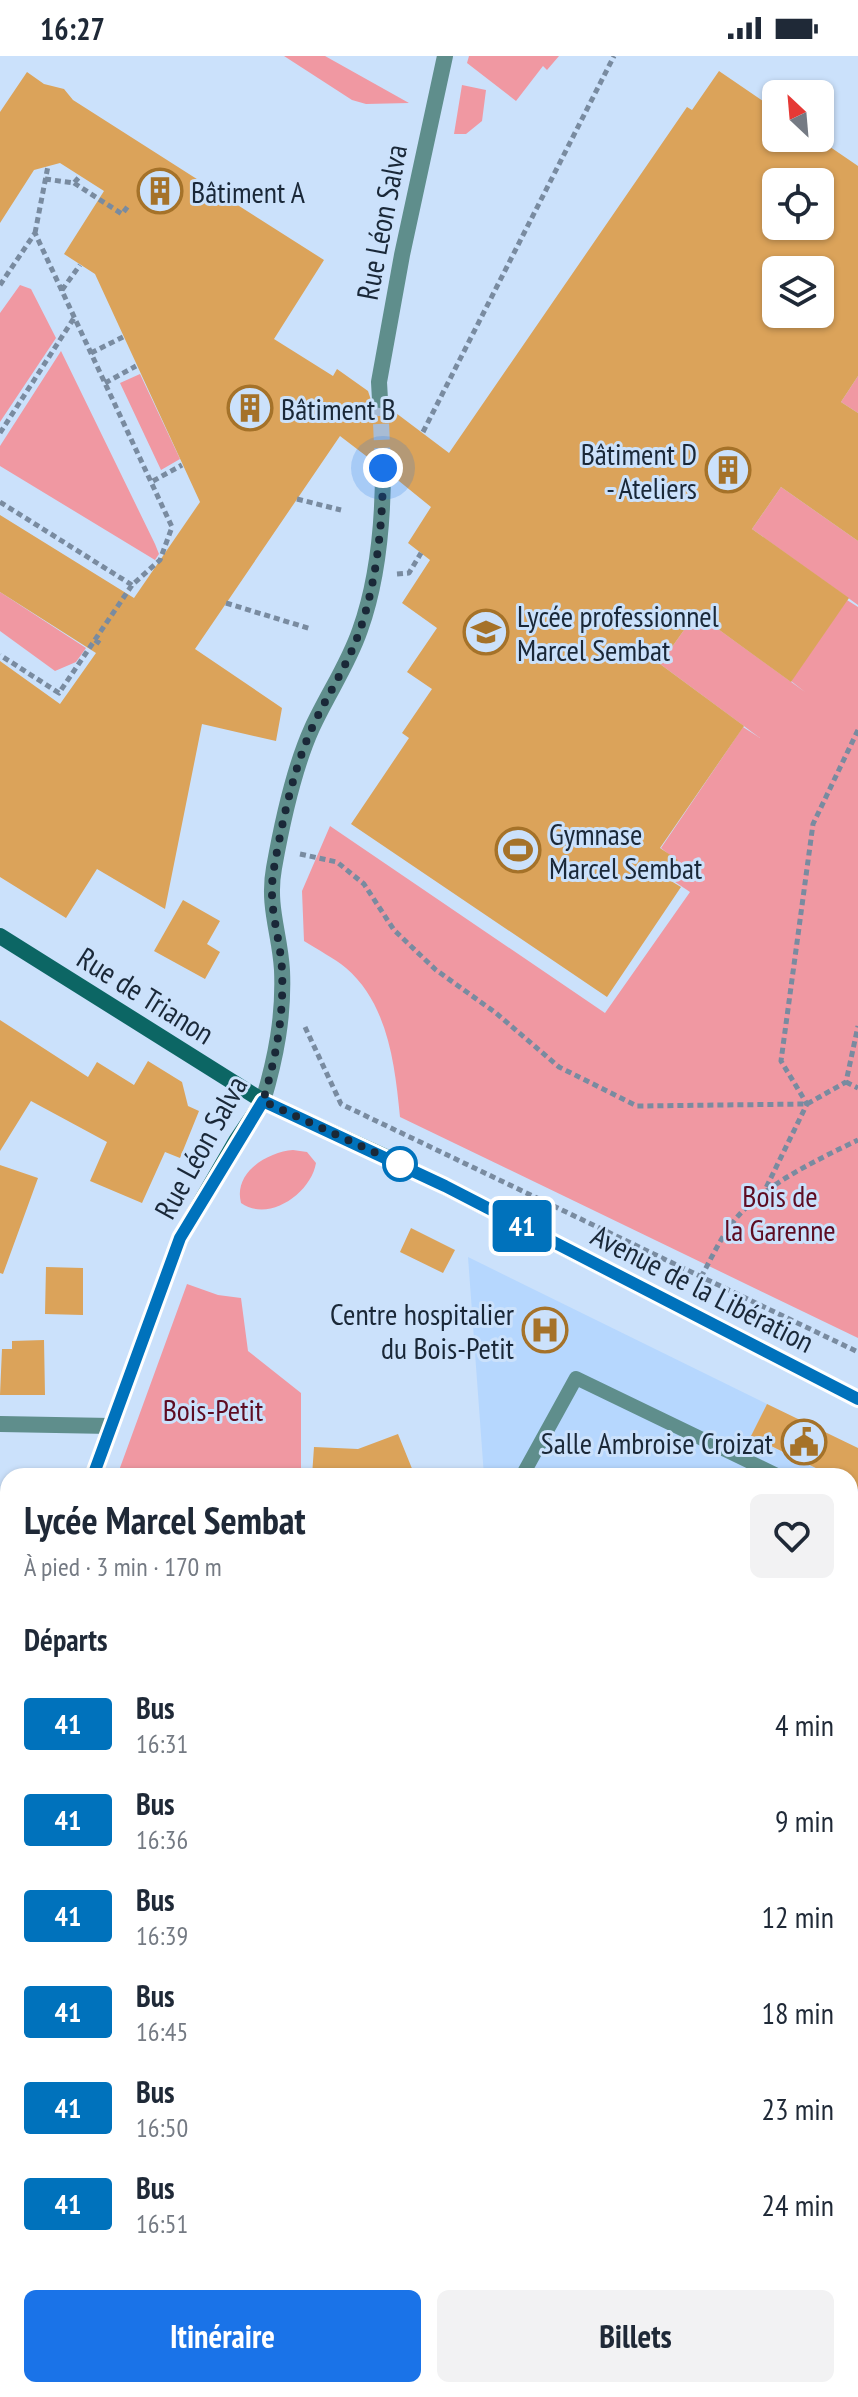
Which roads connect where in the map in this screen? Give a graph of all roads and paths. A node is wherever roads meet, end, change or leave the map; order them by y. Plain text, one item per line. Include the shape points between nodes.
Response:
1 (445, 56) edge
2 (614, 56) edge
3 (48, 166) dead end
4 (80, 176) dead end
5 (45, 179) junction
6 (74, 183) junction
7 (128, 206) dead end
8 (35, 233) junction
9 (80, 265) dead end
10 (0, 285) edge
11 (62, 291) junction
12 (74, 318) junction
13 (123, 337) dead end
14 (91, 353) junction
15 (136, 366) dead end
16 (105, 383) junction
17 (380, 400) tunnel mouth
18 (423, 432) dead end
19 (0, 433) edge
20 (182, 465) dead end
21 (383, 468) tunnel mouth
22 (153, 481) junction
23 (297, 499) dead end
24 (0, 503) edge
25 (341, 510) dead end
26 (421, 553) dead end
27 (115, 574) junction
28 (397, 574) dead end
29 (109, 582) dead end
30 (132, 585) junction
31 (226, 603) dead end
32 (311, 629) dead end
33 (95, 640) junction
34 (102, 645) dead end
35 (0, 655) edge
36 (858, 730) edge
37 (296, 853) dead end
38 (0, 936) edge
39 (300, 1015) dead end
40 (858, 1026) edge
41 (846, 1082) junction
42 (858, 1088) edge
43 (263, 1101) junction
44 (807, 1104) junction
45 (858, 1140) edge
46 (762, 1196) junction
47 (701, 1277) junction
48 (858, 1352) edge
49 (858, 1399) edge
50 (0, 1424) edge
51 (111, 1426) junction
52 (96, 1468) edge
53 (526, 1468) edge
54 (762, 1468) edge

1 - 17 street, Rue Léon Salva via 402,255
2 - 18 path
3 - 5 path
4 - 6 path
5 - 6 path
5 - 8 path
6 - 7 path via 122,214
8 - 10 path
8 - 11 path
9 - 11 path
11 - 12 path
12 - 14 path
12 - 19 path
13 - 14 path
14 - 16 path
15 - 16 path
16 - 22 path
20 - 22 path
21 - 43 street, Rue Léon Salva via 373,580 360,629 312,728 274,869 271,911 282,967 282,1018
22 - 30 path via 172,527 160,560
23 - 25 path
24 - 27 path
26 - 28 path via 409,573
27 - 29 path
27 - 30 path
30 - 33 path
31 - 32 path
33 - 34 path
33 - 35 path via 62,696
36 - 44 path via 813,824 781,1061
37 - 44 path via 337,862 364,884 394,930 436,970 559,1067 637,1106
38 - 43 street, Rue de Trianon
39 - 47 path via 341,1104
40 - 41 path
41 - 42 path
41 - 44 path
43 - 49 street, Avenue de la Libération via 433,1181
43 - 51 street, Rue Léon Salva via 180,1238
44 - 46 path
45 - 46 path
46 - 47 path via 730,1226
47 - 48 path
50 - 51 street
51 - 52 street, Rue Léon Salva
53 - 54 lane via 576,1378

